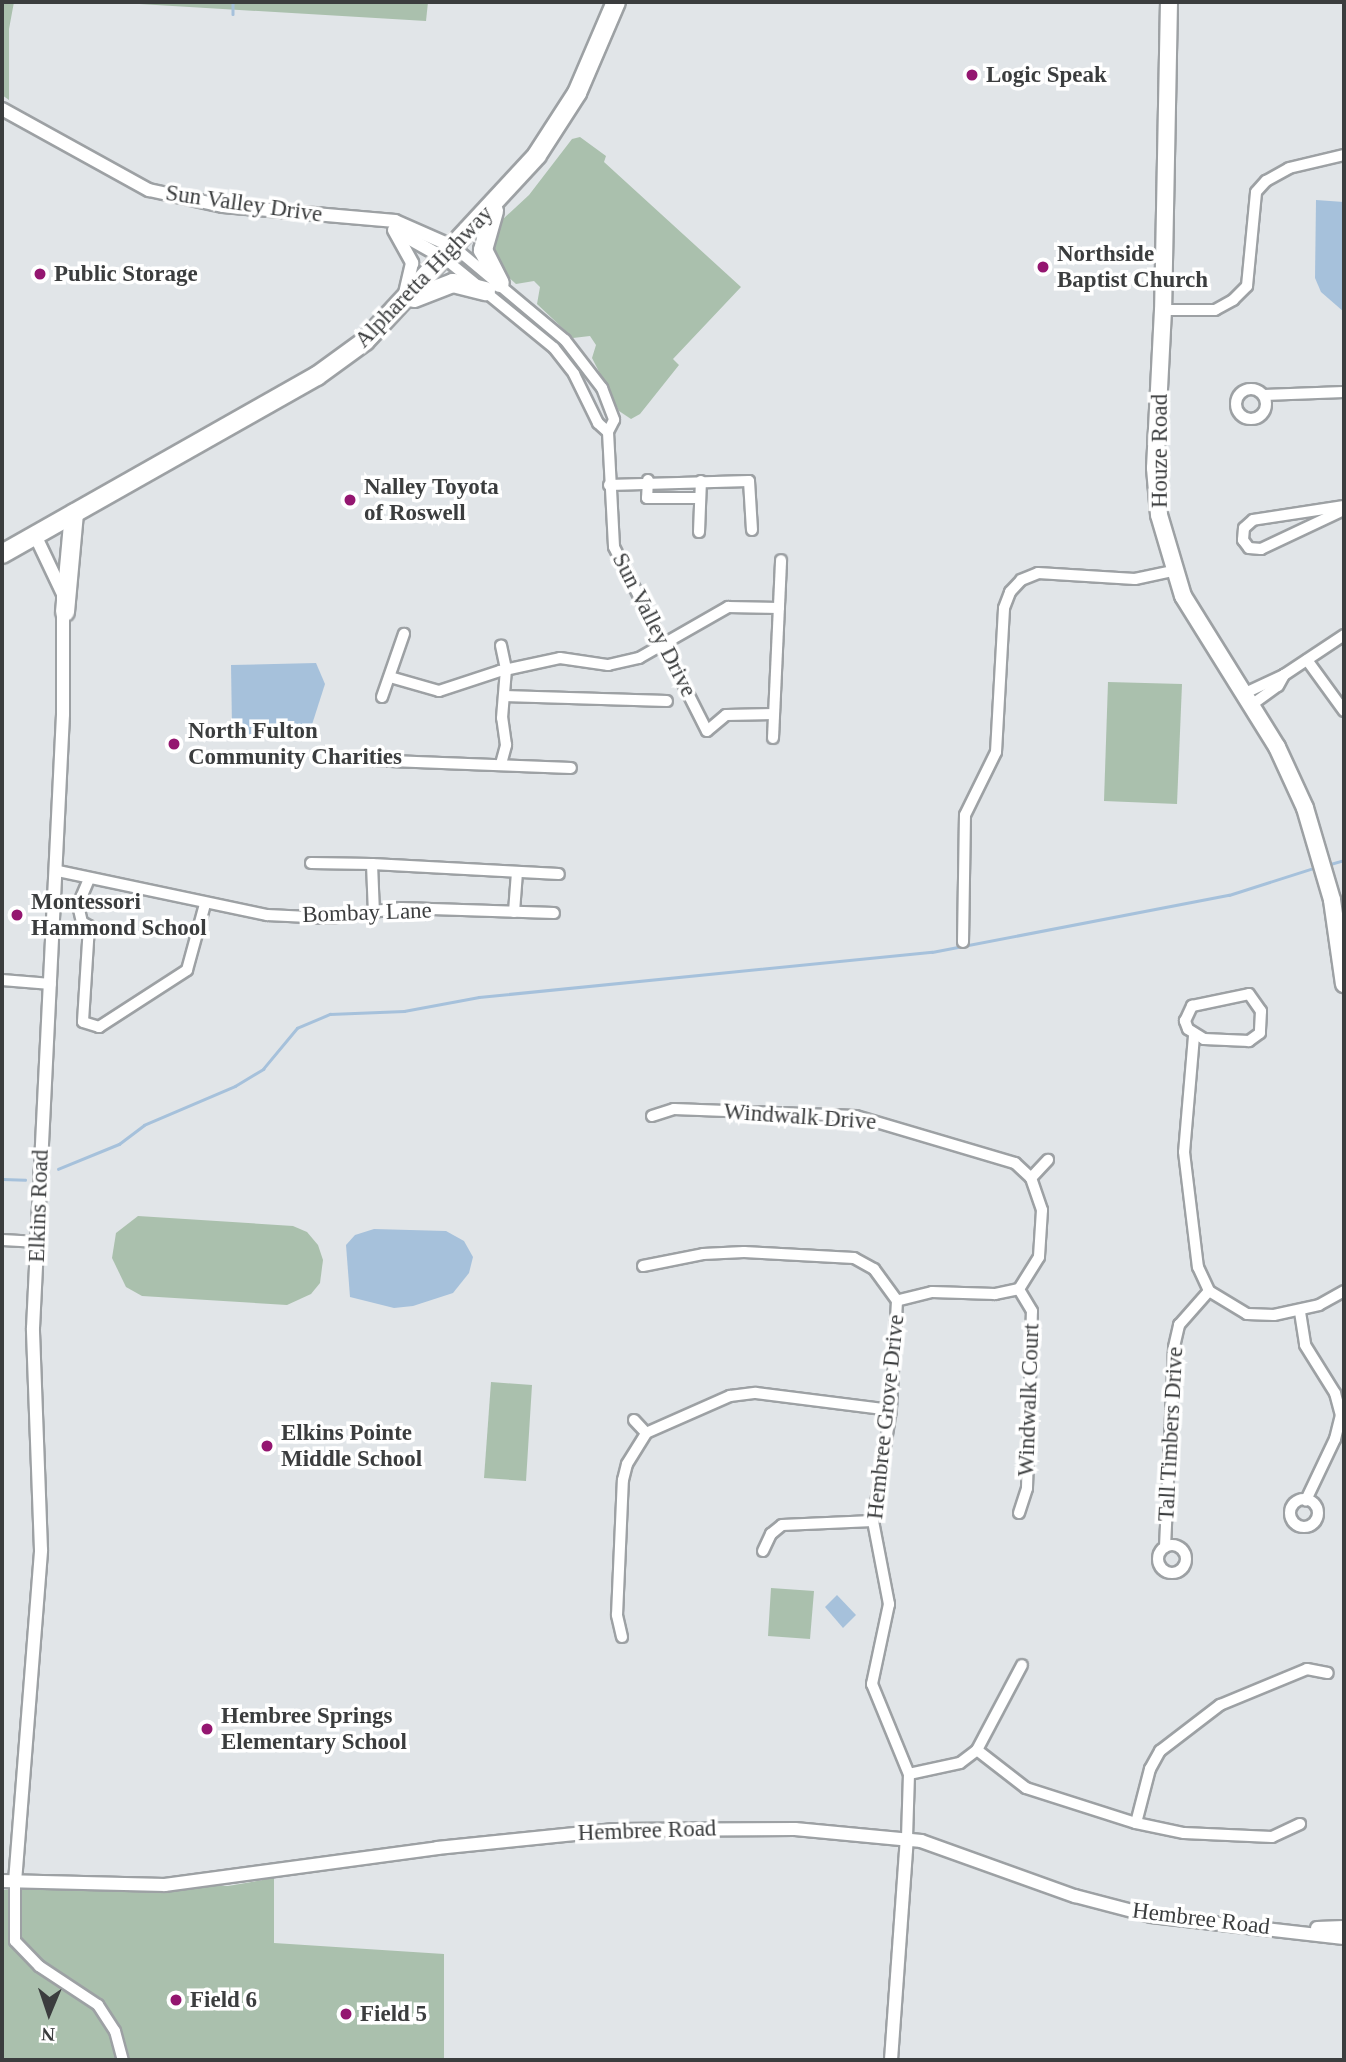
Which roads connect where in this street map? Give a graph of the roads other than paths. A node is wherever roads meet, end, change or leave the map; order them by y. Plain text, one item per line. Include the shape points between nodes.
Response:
1 (616, 2) edge
2 (1169, 2) edge
3 (2, 109) edge
4 (1344, 155) edge
5 (507, 191) junction
6 (382, 221) junction
7 (394, 230) junction
8 (449, 252) junction
9 (493, 287) junction
10 (401, 305) junction
11 (1164, 310) junction
12 (1344, 393) edge
13 (1264, 395) dead end
14 (608, 432) junction
15 (648, 480) junction
16 (701, 481) junction
17 (609, 485) junction
18 (700, 498) junction
19 (1344, 508) edge
20 (74, 513) junction
21 (752, 530) dead end
22 (699, 532) dead end
23 (36, 535) junction
24 (2, 554) edge
25 (781, 560) dead end
26 (1173, 571) junction
27 (779, 608) junction
28 (65, 612) junction
29 (404, 634) dead end
30 (1344, 635) edge
31 (666, 644) junction
32 (501, 646) dead end
33 (1307, 660) junction
34 (506, 669) junction
35 (390, 677) junction
36 (382, 696) dead end
37 (504, 696) junction
38 (1247, 700) junction
39 (667, 701) dead end
40 (1344, 711) edge
41 (774, 714) junction
42 (773, 738) dead end
43 (339, 759) dead end
44 (501, 764) junction
45 (571, 768) dead end
46 (311, 863) dead end
47 (372, 864) junction
48 (58, 871) junction
49 (517, 872) junction
50 (559, 874) dead end
51 (89, 879) junction
52 (205, 904) junction
53 (514, 912) junction
54 (374, 913) junction
55 (554, 913) dead end
56 (962, 942) dead end
57 (1342, 955) edge
58 (2, 980) edge
59 (51, 984) junction
60 (1344, 984) edge
61 (1194, 1036) junction
62 (652, 1116) dead end
63 (1048, 1160) dead end
64 (1031, 1178) junction
65 (2, 1240) edge
66 (38, 1242) junction
67 (643, 1266) dead end
68 (1019, 1289) junction
69 (1344, 1291) edge
70 (1209, 1292) junction
71 (897, 1301) junction
72 (1300, 1311) junction
73 (891, 1410) junction
74 (634, 1420) dead end
75 (646, 1433) junction
76 (1306, 1500) dead end
77 (1019, 1513) dead end
78 (873, 1521) junction
79 (1165, 1547) dead end
80 (763, 1551) dead end
81 (622, 1637) dead end
82 (1022, 1665) dead end
83 (1328, 1673) dead end
84 (977, 1750) junction
85 (909, 1774) junction
86 (1136, 1823) junction
87 (1300, 1825) dead end
88 (907, 1838) junction
89 (2, 1881) edge
90 (15, 1882) junction
91 (1344, 1927) edge
92 (1283, 1930) junction
93 (1344, 1938) edge
94 (123, 2060) edge
95 (891, 2060) edge

1 - 5 highway, Alpharetta Highway via 577,93
2 - 11 main road, Houze Road
3 - 6 street, Sun Valley Drive via 114,175 158,193 223,206
4 - 11 street via 1289,168 1256,192 1247,286 1233,300 1215,310
5 - 8 highway, Alpharetta Highway
5 - 9 highway via 488,223 483,243
6 - 7 street, Sun Valley Drive
6 - 8 street, Sun Valley Drive via 410,225
7 - 8 street, Sun Valley Drive
7 - 10 street via 412,263
8 - 9 street, Sun Valley Drive
8 - 9 street, Sun Valley Drive
8 - 10 highway, Alpharetta Highway
9 - 10 highway via 446,284
9 - 14 street, Sun Valley Drive via 554,348 574,374 598,423
9 - 14 street, Sun Valley Drive via 588,366 613,411
10 - 20 highway, Alpharetta Highway via 365,341 318,376
11 - 26 main road, Houze Road via 1155,468 1158,510
12 - 13 street
14 - 17 street, Sun Valley Drive
15 - 16 street
15 - 17 street
15 - 18 street via 647,498
16 - 18 street
16 - 21 street via 750,481
17 - 31 street, Sun Valley Drive via 614,547 621,569
18 - 22 street
19 - 19 street via 1253,520 1244,528 1243,540 1250,548 1261,549
20 - 23 highway, Alpharetta Highway
20 - 28 highway
23 - 24 highway, Alpharetta Highway
23 - 28 street, Elkins Road via 59,579
25 - 27 street
26 - 38 main road, Houze Road via 1196,619
26 - 56 street via 1135,579 1038,573 1021,580 1010,592 1004,608 996,751 965,815
27 - 31 street via 728,607
27 - 41 street
28 - 48 street, Elkins Road
29 - 35 street
30 - 33 street
31 - 34 street via 639,658 608,665 560,658
31 - 41 street, Sun Valley Drive via 707,731 726,715
32 - 34 street
33 - 38 street
33 - 40 street
34 - 35 street via 439,691
34 - 37 street
35 - 36 street
37 - 39 street
37 - 44 street via 506,745
38 - 57 main road, Houze Road via 1277,747 1305,808 1324,866
41 - 42 street
43 - 44 street
44 - 45 street
46 - 47 street
47 - 49 street
47 - 54 street
48 - 51 street, Bombay Lane
48 - 59 street, Elkins Road
49 - 50 street
49 - 53 street
51 - 52 street, Bombay Lane
51 - 52 street via 78,905 82,922 89,926 83,1022 99,1027 187,970
52 - 54 street, Bombay Lane via 330,918
53 - 54 street, Bombay Lane via 401,908
53 - 55 street, Bombay Lane
57 - 60 main road, Houze Road
58 - 59 street
59 - 66 street, Elkins Road
61 - 61 street via 1185,1021 1192,1006 1249,994 1255,998 1261,1011 1260,1033 1250,1041
61 - 70 street via 1184,1152 1198,1268
62 - 64 street, Windwalk Drive via 674,1109 856,1116 1015,1163
63 - 64 street
64 - 68 street via 1042,1210 1039,1257
65 - 66 street
66 - 90 street, Elkins Road via 33,1389 41,1550
67 - 71 street, Hembree Grove Drive via 731,1252 854,1258 874,1269
68 - 71 street via 995,1294 932,1292
68 - 77 street, Windwalk Court via 1032,1311 1027,1488
69 - 72 street
70 - 72 street via 1247,1314
70 - 79 street, Tall Timbers Drive via 1180,1325 1174,1347
71 - 73 street, Hembree Grove Drive
72 - 76 street via 1305,1345 1335,1393 1341,1415 1335,1439
73 - 75 street via 756,1393 730,1396
73 - 78 street, Hembree Grove Drive
74 - 75 street
75 - 81 street via 627,1464 624,1480 617,1615
78 - 80 street via 782,1525 771,1534
78 - 85 street, Hembree Grove Drive via 889,1604 872,1684
82 - 84 street
83 - 86 street via 1307,1669 1220,1705 1160,1751 1150,1769
84 - 85 street via 960,1763
84 - 86 street via 1026,1788
85 - 88 street, Hembree Grove Drive
86 - 87 street via 1184,1833 1272,1837
88 - 90 street, Hembree Road via 795,1829 614,1830 437,1848 165,1885
88 - 92 street, Hembree Road via 1133,1912
88 - 95 street
89 - 90 street, Hembree Road
90 - 94 street via 15,1941 39,1966 98,2005 115,2031
91 - 92 street, Hembree Road
92 - 93 street, Hembree Road

